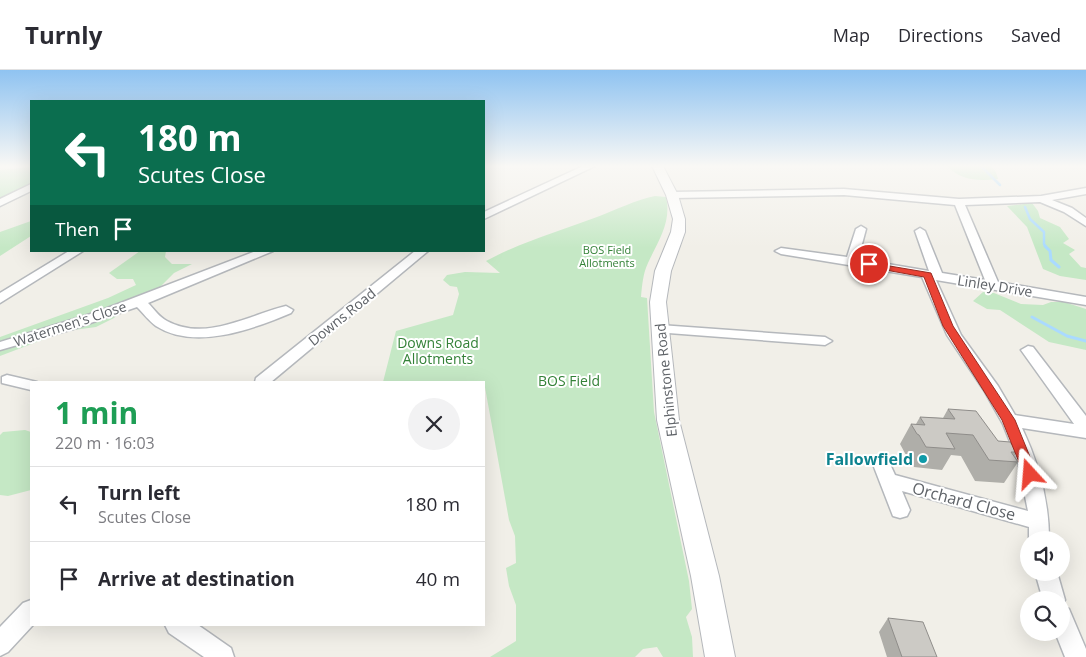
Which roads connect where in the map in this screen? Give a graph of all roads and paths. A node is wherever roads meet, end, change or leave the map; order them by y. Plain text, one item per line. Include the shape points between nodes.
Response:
1 (19, 193) edge
2 (532, 193) edge
3 (764, 193) edge
4 (860, 193) edge
5 (1077, 193) edge
6 (672, 195) joint
7 (1041, 199) junction
8 (959, 202) junction
9 (0, 203) edge
10 (485, 206) edge
11 (496, 210) junction
12 (485, 216) edge
13 (1086, 223) edge
14 (861, 229) dead end
15 (920, 230) dead end
16 (781, 251) dead end
17 (75, 252) edge
18 (265, 252) edge
19 (421, 252) edge
20 (852, 261) junction
21 (933, 276) junction
22 (993, 285) junction
23 (0, 299) edge
24 (1086, 301) edge
25 (140, 302) junction
26 (286, 310) dead end
27 (660, 329) junction
28 (827, 341) dead end
29 (0, 346) edge
30 (1028, 350) dead end
31 (31, 378) edge
32 (12, 380) dead end
33 (263, 381) edge
34 (1008, 420) junction
35 (1086, 431) edge
36 (900, 510) dead end
37 (1040, 531) edge
38 (30, 612) edge
39 (178, 626) edge
40 (1070, 640) edge
41 (0, 644) edge
42 (222, 657) edge
43 (720, 657) edge
44 (1077, 657) edge

1 - 9 street
2 - 11 street
3 - 6 street
4 - 8 street
5 - 7 street
6 - 27 street, Elphinstone Road via 679,219 678,232 660,284
7 - 8 street
7 - 13 street via 1068,210
8 - 22 street
10 - 11 street
11 - 12 street
14 - 20 street
15 - 21 street
16 - 20 street, Linley Drive
17 - 23 street
18 - 25 street, Watermen's Close
19 - 33 street, Downs Road
20 - 21 street, Linley Drive
21 - 22 street, Linley Drive
21 - 34 street via 948,326
22 - 24 street, Linley Drive
25 - 26 street, Watermen's Close via 162,324 197,332 249,325
25 - 29 street, Watermen's Close
27 - 28 street
27 - 43 street, Elphinstone Road via 668,420 705,576
30 - 35 street
31 - 32 street
34 - 35 street
34 - 37 street via 1035,488
36 - 37 street, Orchard Close via 885,474
38 - 41 street
39 - 42 street
40 - 44 street

